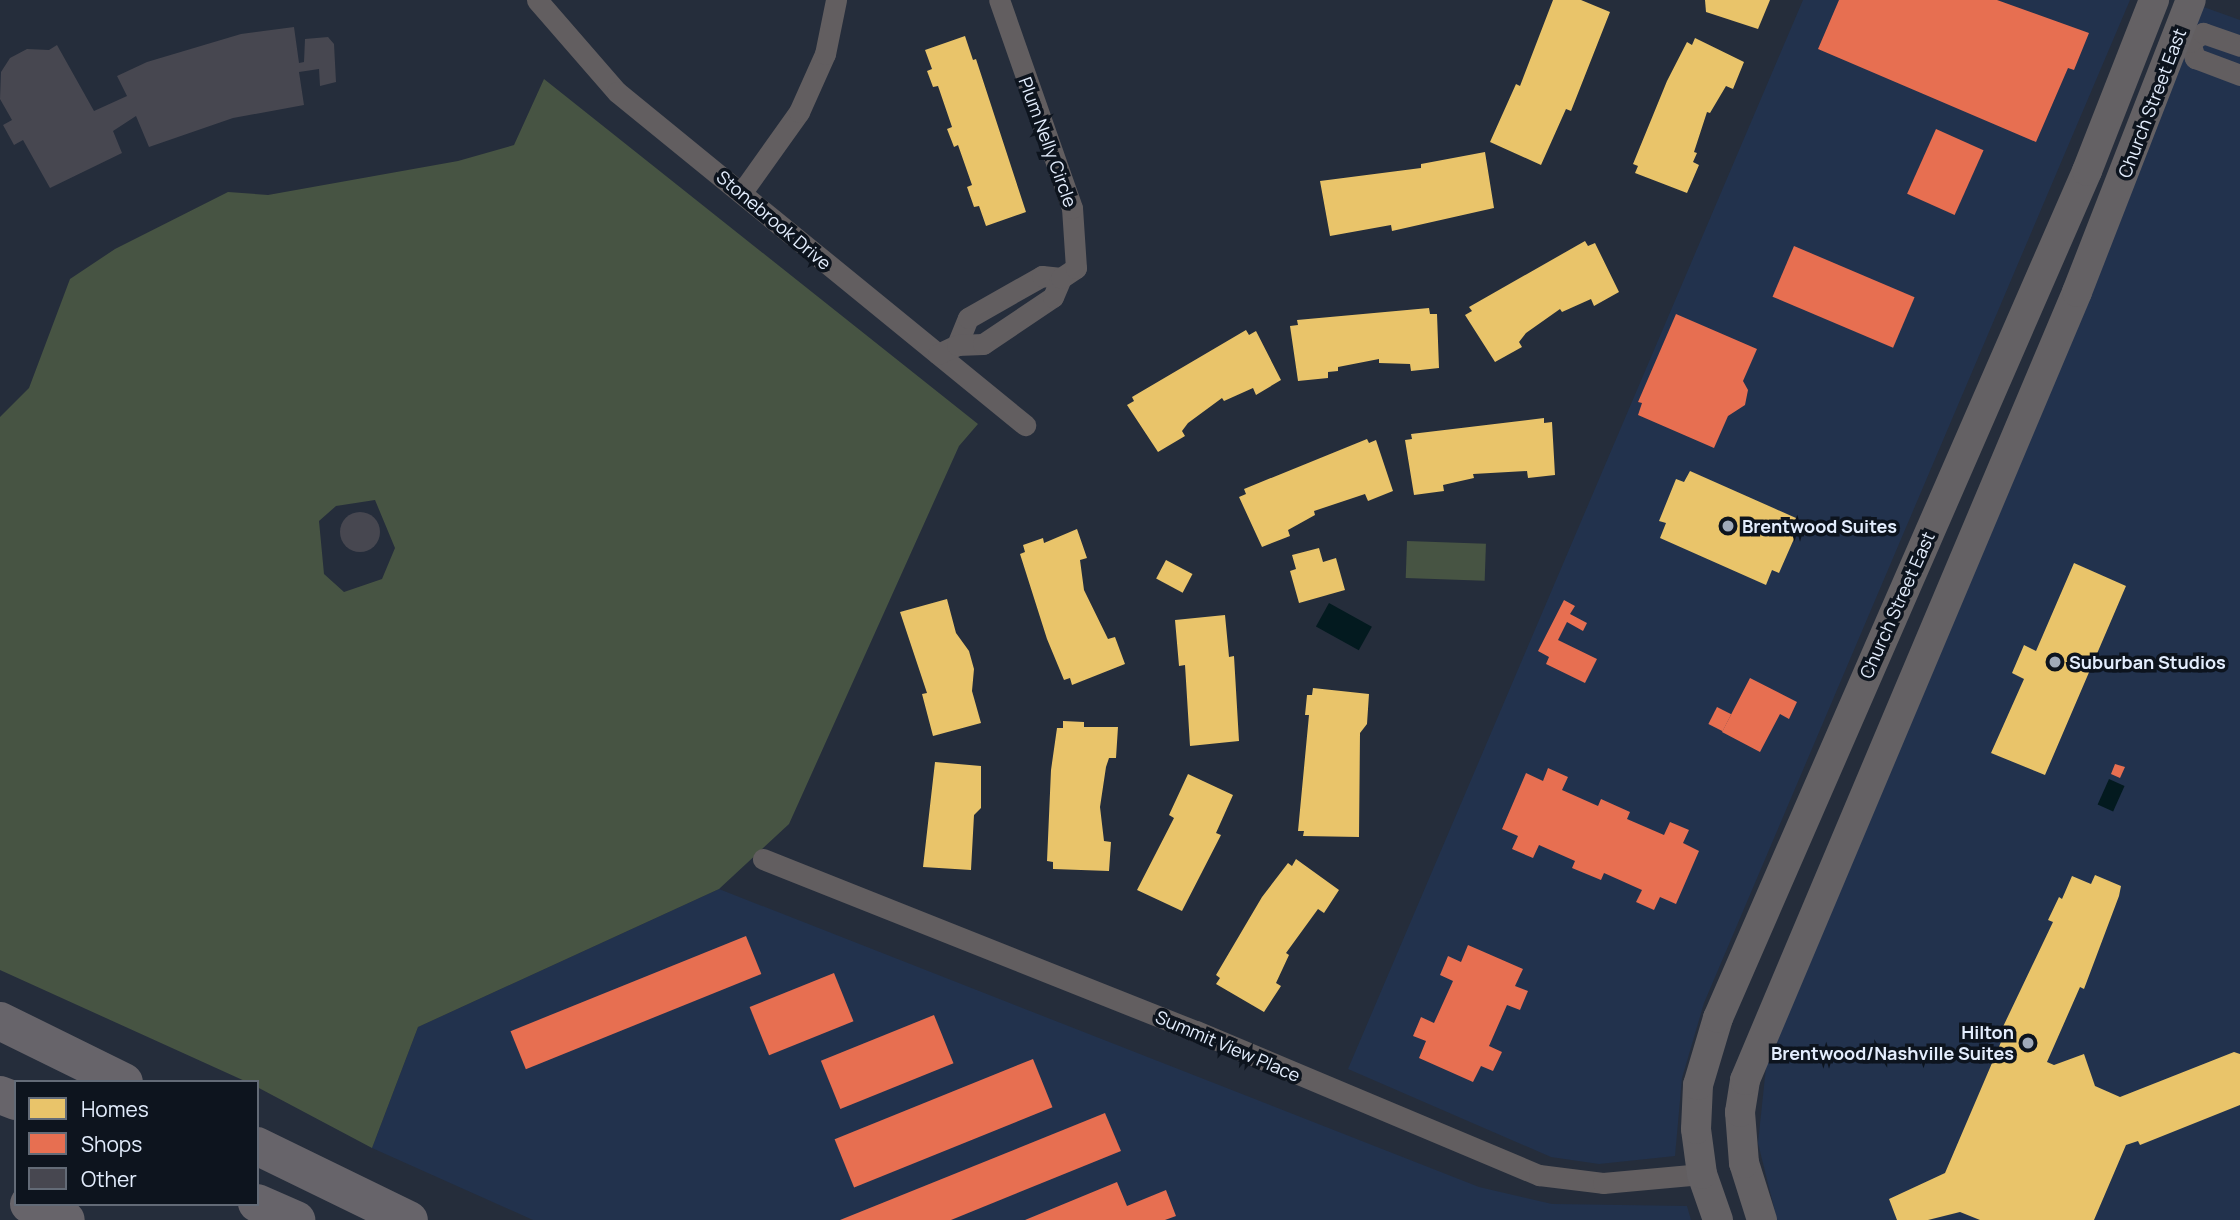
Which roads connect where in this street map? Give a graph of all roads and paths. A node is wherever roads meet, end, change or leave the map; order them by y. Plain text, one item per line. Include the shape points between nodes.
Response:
1 (537, 0) edge
2 (836, 0) edge
3 (999, 0) edge
4 (2154, 0) edge
5 (2191, 0) edge
6 (2184, 39) junction
7 (2240, 46) edge
8 (2240, 75) edge
9 (742, 192) junction
10 (1061, 278) junction
11 (947, 349) junction
12 (1025, 425) dead end
13 (763, 859) dead end
14 (0, 1021) edge
15 (120, 1080) edge
16 (259, 1147) edge
17 (1702, 1174) junction
18 (259, 1204) edge
19 (34, 1206) edge
20 (66, 1220) edge
21 (296, 1220) edge
22 (409, 1220) edge
23 (1718, 1220) edge
24 (1762, 1220) edge

1 - 9 street, Stonebrook Drive via 617,92
2 - 9 street via 825,54 799,112
3 - 10 street, Plum Nelly Circle via 1072,208 1076,268
4 - 17 main road, Church Street East via 2087,171 1718,1018 1697,1096
5 - 6 main road, Church Street East
6 - 7 street via 2203,33
6 - 8 street via 2195,58
6 - 24 main road, Church Street East via 1745,1080 1740,1112 1744,1163
9 - 11 street, Stonebrook Drive
10 - 11 street, Plum Nelly Circle via 1053,297 983,344
10 - 11 street via 1042,275 968,318
11 - 12 street, Stonebrook Drive
13 - 17 street, Summit View Place via 1196,1031 1539,1175 1603,1183
14 - 15 highway
16 - 22 highway
17 - 23 main road, Church Street East
18 - 21 highway
19 - 20 highway

